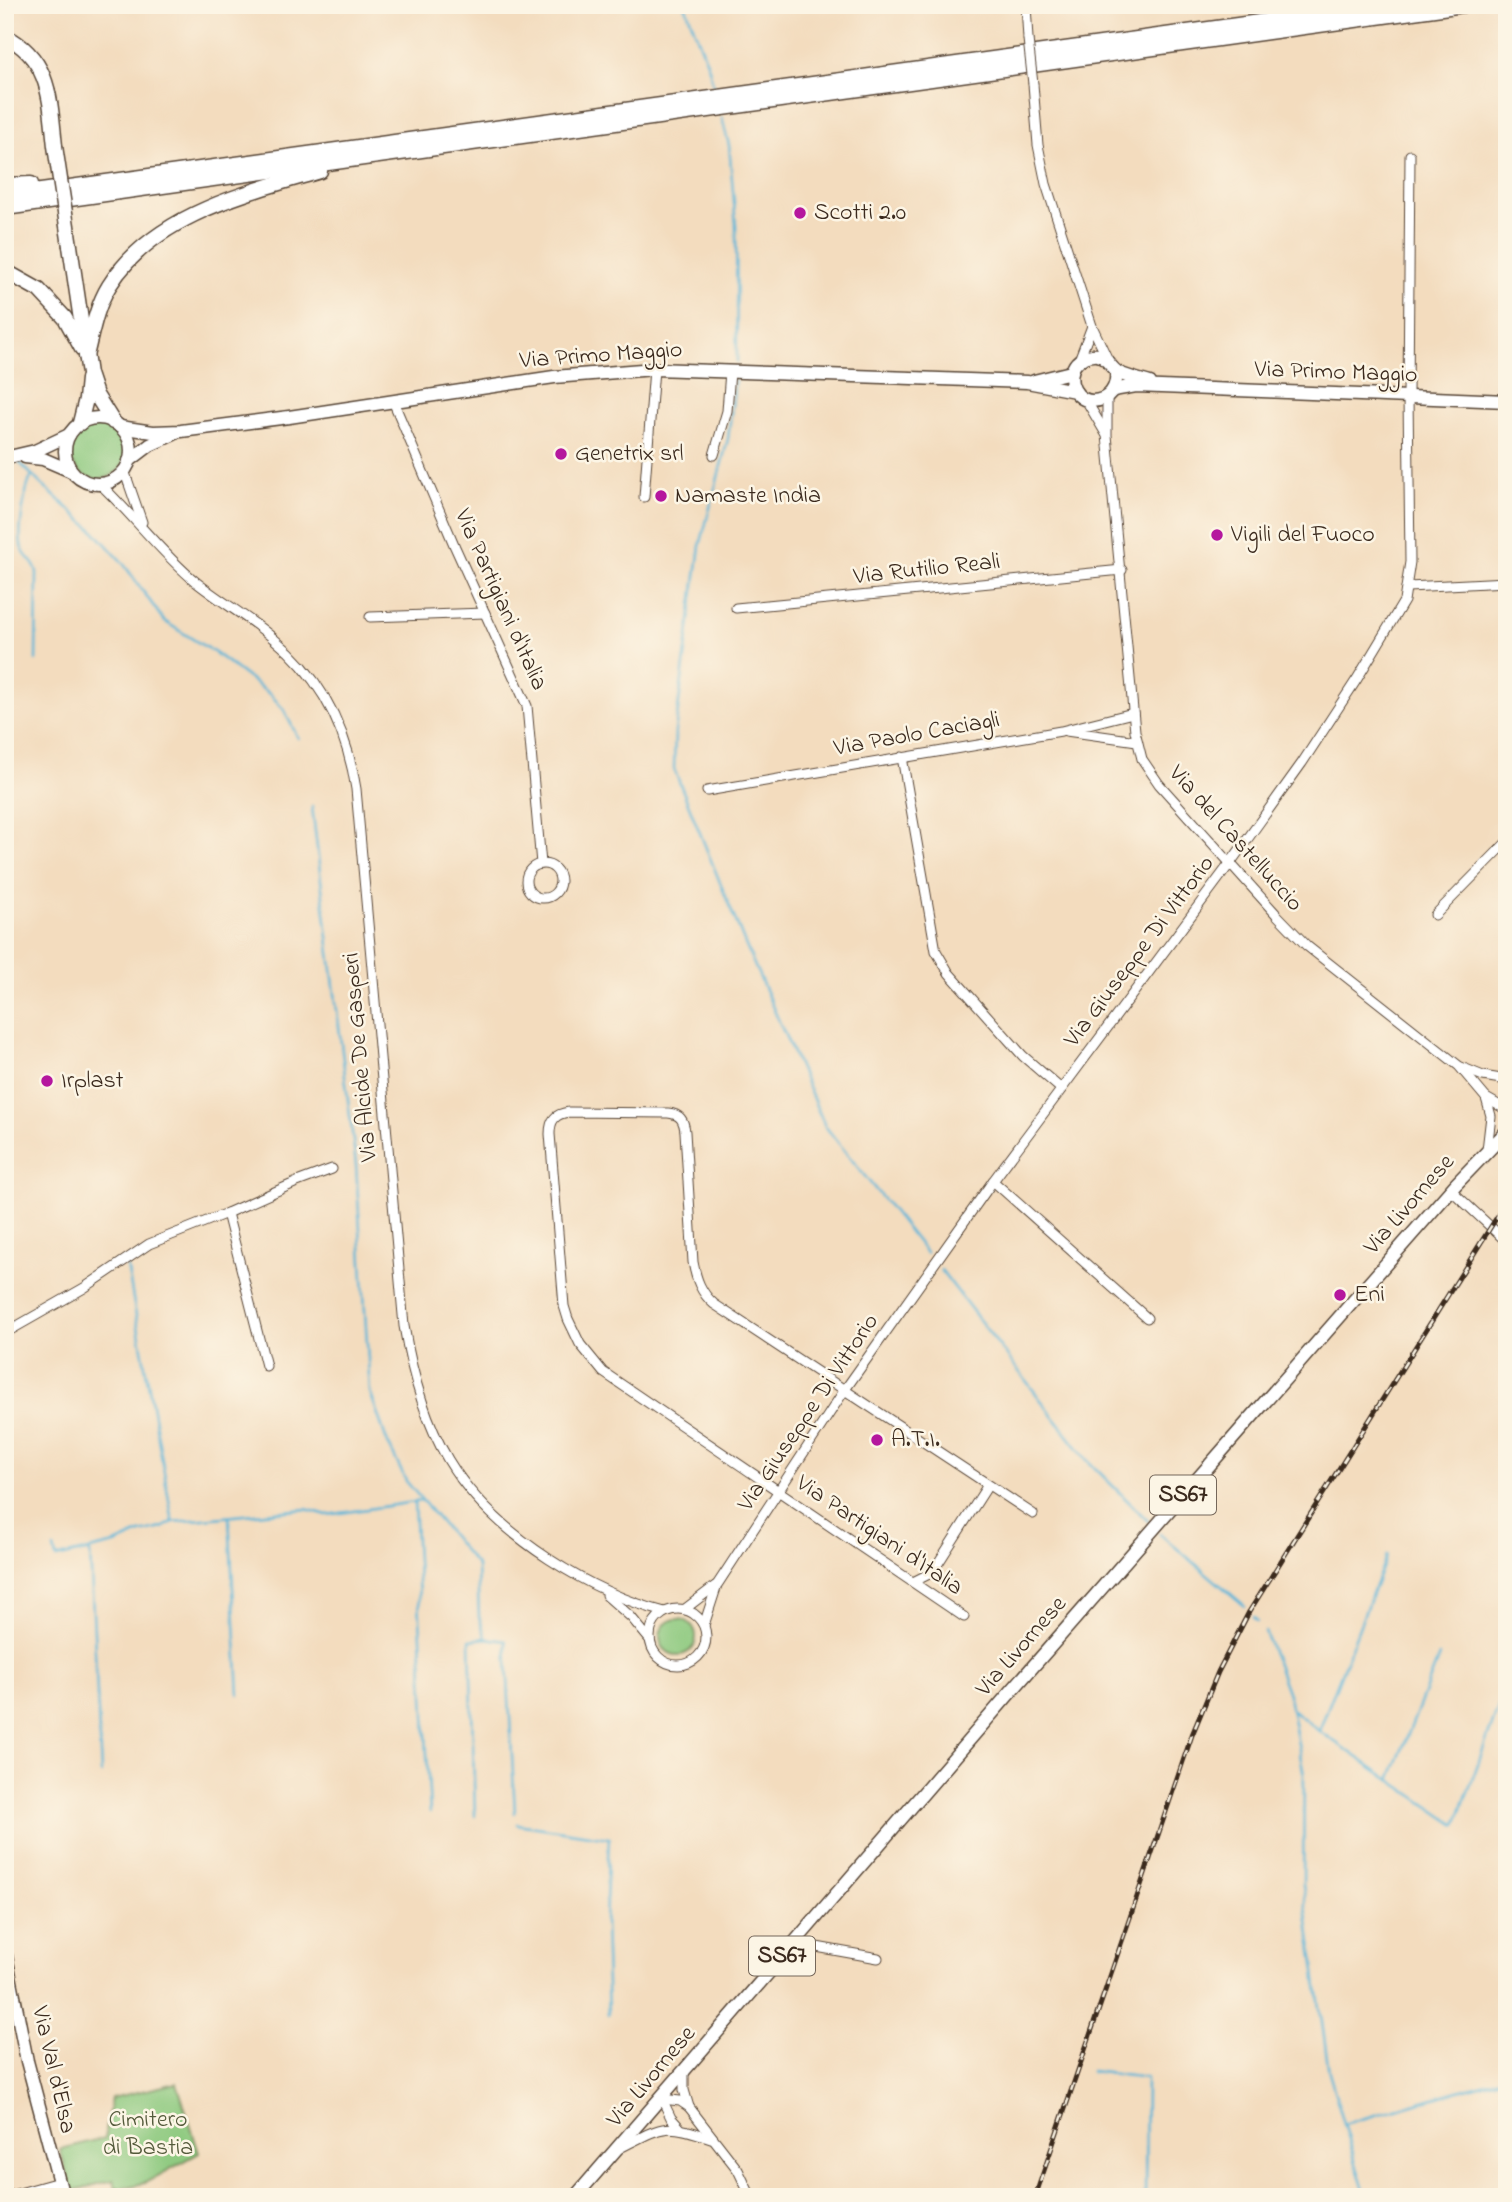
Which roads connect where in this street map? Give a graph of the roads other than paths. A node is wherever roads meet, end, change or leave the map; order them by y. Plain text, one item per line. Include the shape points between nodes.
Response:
1 (1026, 5) edge
2 (1381, 5) edge
3 (1463, 5) edge
4 (5, 36) edge
5 (1410, 155) dead end
6 (367, 157) junction
7 (241, 164) junction
8 (5, 185) edge
9 (5, 196) edge
10 (5, 208) edge
11 (5, 271) edge
12 (1092, 326) junction
13 (86, 356) junction
14 (1079, 360) junction
15 (1108, 360) junction
16 (654, 369) junction
17 (730, 371) junction
18 (1071, 372) junction
19 (1116, 372) junction
20 (89, 374) junction
21 (1027, 382) junction
22 (1163, 387) junction
23 (1110, 393) junction
24 (1080, 395) junction
25 (1408, 396) junction
26 (393, 401) junction
27 (1507, 401) edge
28 (80, 423) junction
29 (116, 424) junction
30 (181, 431) junction
31 (69, 435) junction
32 (1107, 435) junction
33 (714, 455) dead end
34 (8, 457) edge
35 (126, 466) junction
36 (73, 472) junction
37 (99, 483) junction
38 (644, 496) dead end
39 (143, 527) junction
40 (1122, 570) junction
41 (1507, 582) edge
42 (1408, 587) junction
43 (736, 608) dead end
44 (485, 612) junction
45 (370, 617) dead end
46 (1133, 713) junction
47 (1061, 731) junction
48 (1137, 741) junction
49 (902, 757) junction
50 (707, 791) dead end
51 (1507, 842) edge
52 (1231, 862) junction
53 (541, 864) dead end
54 (1435, 915) dead end
55 (1459, 1066) junction
56 (1505, 1081) edge
57 (1061, 1089) junction
58 (1486, 1098) junction
59 (1507, 1110) edge
60 (1507, 1131) edge
61 (1487, 1150) junction
62 (332, 1170) dead end
63 (993, 1181) junction
64 (1451, 1190) junction
65 (227, 1213) junction
66 (1507, 1242) edge
67 (1147, 1318) dead end
68 (5, 1333) edge
69 (265, 1366) dead end
70 (844, 1391) junction
71 (988, 1485) junction
72 (780, 1492) junction
73 (1033, 1514) dead end
74 (913, 1582) junction
75 (717, 1585) junction
76 (600, 1589) junction
77 (685, 1609) junction
78 (665, 1612) junction
79 (964, 1618) dead end
80 (705, 1625) junction
81 (650, 1640) junction
82 (794, 1943) junction
83 (5, 1951) edge
84 (878, 1958) dead end
85 (9, 1992) edge
86 (684, 2071) junction
87 (662, 2099) junction
88 (689, 2107) junction
89 (680, 2128) junction
90 (711, 2138) junction
91 (618, 2149) junction
92 (59, 2182) junction
93 (5, 2197) edge
94 (64, 2197) edge
95 (575, 2197) edge
96 (751, 2197) edge

1 - 12 street, bridge via 1043,175
2 - 7 highway
3 - 6 highway
4 - 13 highway, bridge via 28,51 49,95
5 - 25 street, Via Giuseppe Di Vittorio
6 - 10 highway
6 - 13 highway via 194,214 152,240 109,286
7 - 8 highway via 211,162
7 - 9 highway
11 - 13 highway via 39,290 65,318
12 - 14 street
12 - 15 street
13 - 20 highway
14 - 15 main road via 1093,355
14 - 18 main road
15 - 19 main road
16 - 17 main road, Via Primo Maggio
16 - 26 main road, Via Primo Maggio via 554,377
16 - 38 street
17 - 21 main road, Via Primo Maggio
17 - 33 street via 724,422
18 - 21 main road, Via Primo Maggio
18 - 24 main road via 1072,385
19 - 22 main road, Via Primo Maggio
19 - 23 main road
20 - 28 highway
20 - 29 highway via 96,395
21 - 24 main road, Via Primo Maggio
22 - 23 main road, Via Primo Maggio via 1136,386
22 - 25 main road, Via Primo Maggio
23 - 24 main road, Via Primo Maggio via 1100,400
23 - 32 street, Via del Castelluccio
24 - 32 street
25 - 27 main road, Via Primo Maggio
25 - 42 street, Via Giuseppe Di Vittorio
26 - 30 main road, Via Primo Maggio
26 - 44 street, Via Partigiani d'Italia
28 - 29 main road via 96,418
28 - 31 main road
29 - 30 main road, Via Primo Maggio via 153,432
29 - 35 main road via 129,443
30 - 35 main road, Via Primo Maggio via 150,445
31 - 34 main road via 35,451
31 - 36 main road via 65,454
32 - 40 street, Via del Castelluccio
34 - 36 main road via 43,459
35 - 37 main road via 113,479
35 - 39 street, Via Alcide De Gasperi
36 - 37 main road
37 - 39 street, Via Alcide De Gasperi
39 - 76 street, Via Alcide De Gasperi via 197,582 295,657 326,698 338,723 356,789 400,1299 418,1397 437,1441 479,1502 527,1544
40 - 43 street, Via Rutilio Reali
40 - 46 street, Via del Castelluccio
41 - 42 street
42 - 52 street, Via Giuseppe Di Vittorio via 1400,609 1357,679
44 - 45 street
44 - 53 street, Via Partigiani d'Italia via 527,706
46 - 47 street, Via Paolo Caciagli
46 - 48 street, Via del Castelluccio
47 - 48 street
47 - 49 street, Via Paolo Caciagli
48 - 52 street, Via del Castelluccio via 1150,773
49 - 50 street, Via Paolo Caciagli
49 - 57 street via 936,951 949,973 1023,1056
51 - 54 street
52 - 55 street, Via del Castelluccio via 1307,946
52 - 57 street, Via Giuseppe Di Vittorio
55 - 56 street, Via del Castelluccio
55 - 58 street, Via del Castelluccio
57 - 63 street, Via Giuseppe Di Vittorio
58 - 59 street, Via del Castelluccio
58 - 61 street via 1491,1116
60 - 61 main road, Via Livornese / SS67
61 - 64 main road, Via Livornese / SS67
62 - 65 street
63 - 67 street
63 - 70 street, Via Giuseppe Di Vittorio
64 - 66 street
64 - 82 main road, Via Livornese / SS67
65 - 68 street via 149,1244 56,1306
65 - 69 street
70 - 71 street
70 - 72 street, Via Giuseppe Di Vittorio
70 - 72 street, Via Partigiani d'Italia via 704,1295 693,1262 684,1126 679,1116 569,1112 555,1116 550,1134 564,1306 580,1345 603,1372
71 - 73 street
71 - 74 street via 937,1565
72 - 74 street, Via Partigiani d'Italia
72 - 75 street, Via Giuseppe Di Vittorio
74 - 79 street, Via Partigiani d'Italia
75 - 77 street, Via Giuseppe Di Vittorio
75 - 80 street, Via Giuseppe Di Vittorio
76 - 78 street, Via Alcide De Gasperi
76 - 81 street, Via Alcide De Gasperi
77 - 78 street
77 - 80 street via 697,1614
78 - 81 street via 654,1621
80 - 81 street via 704,1650 683,1665 659,1657
82 - 84 street
82 - 86 main road, Via Livornese / SS67
83 - 85 main road, Via Val d'Elsa
85 - 92 main road, Via Val d'Elsa
86 - 87 main road, Via Livornese / SS67
86 - 88 street
87 - 88 street
87 - 89 street
87 - 91 main road, Via Livornese / SS67
88 - 90 street
89 - 90 street
89 - 91 street via 662,2129
90 - 96 street via 738,2170
91 - 95 main road, Via Livornese / SS67
92 - 93 street
92 - 94 main road, Via Val d'Elsa

